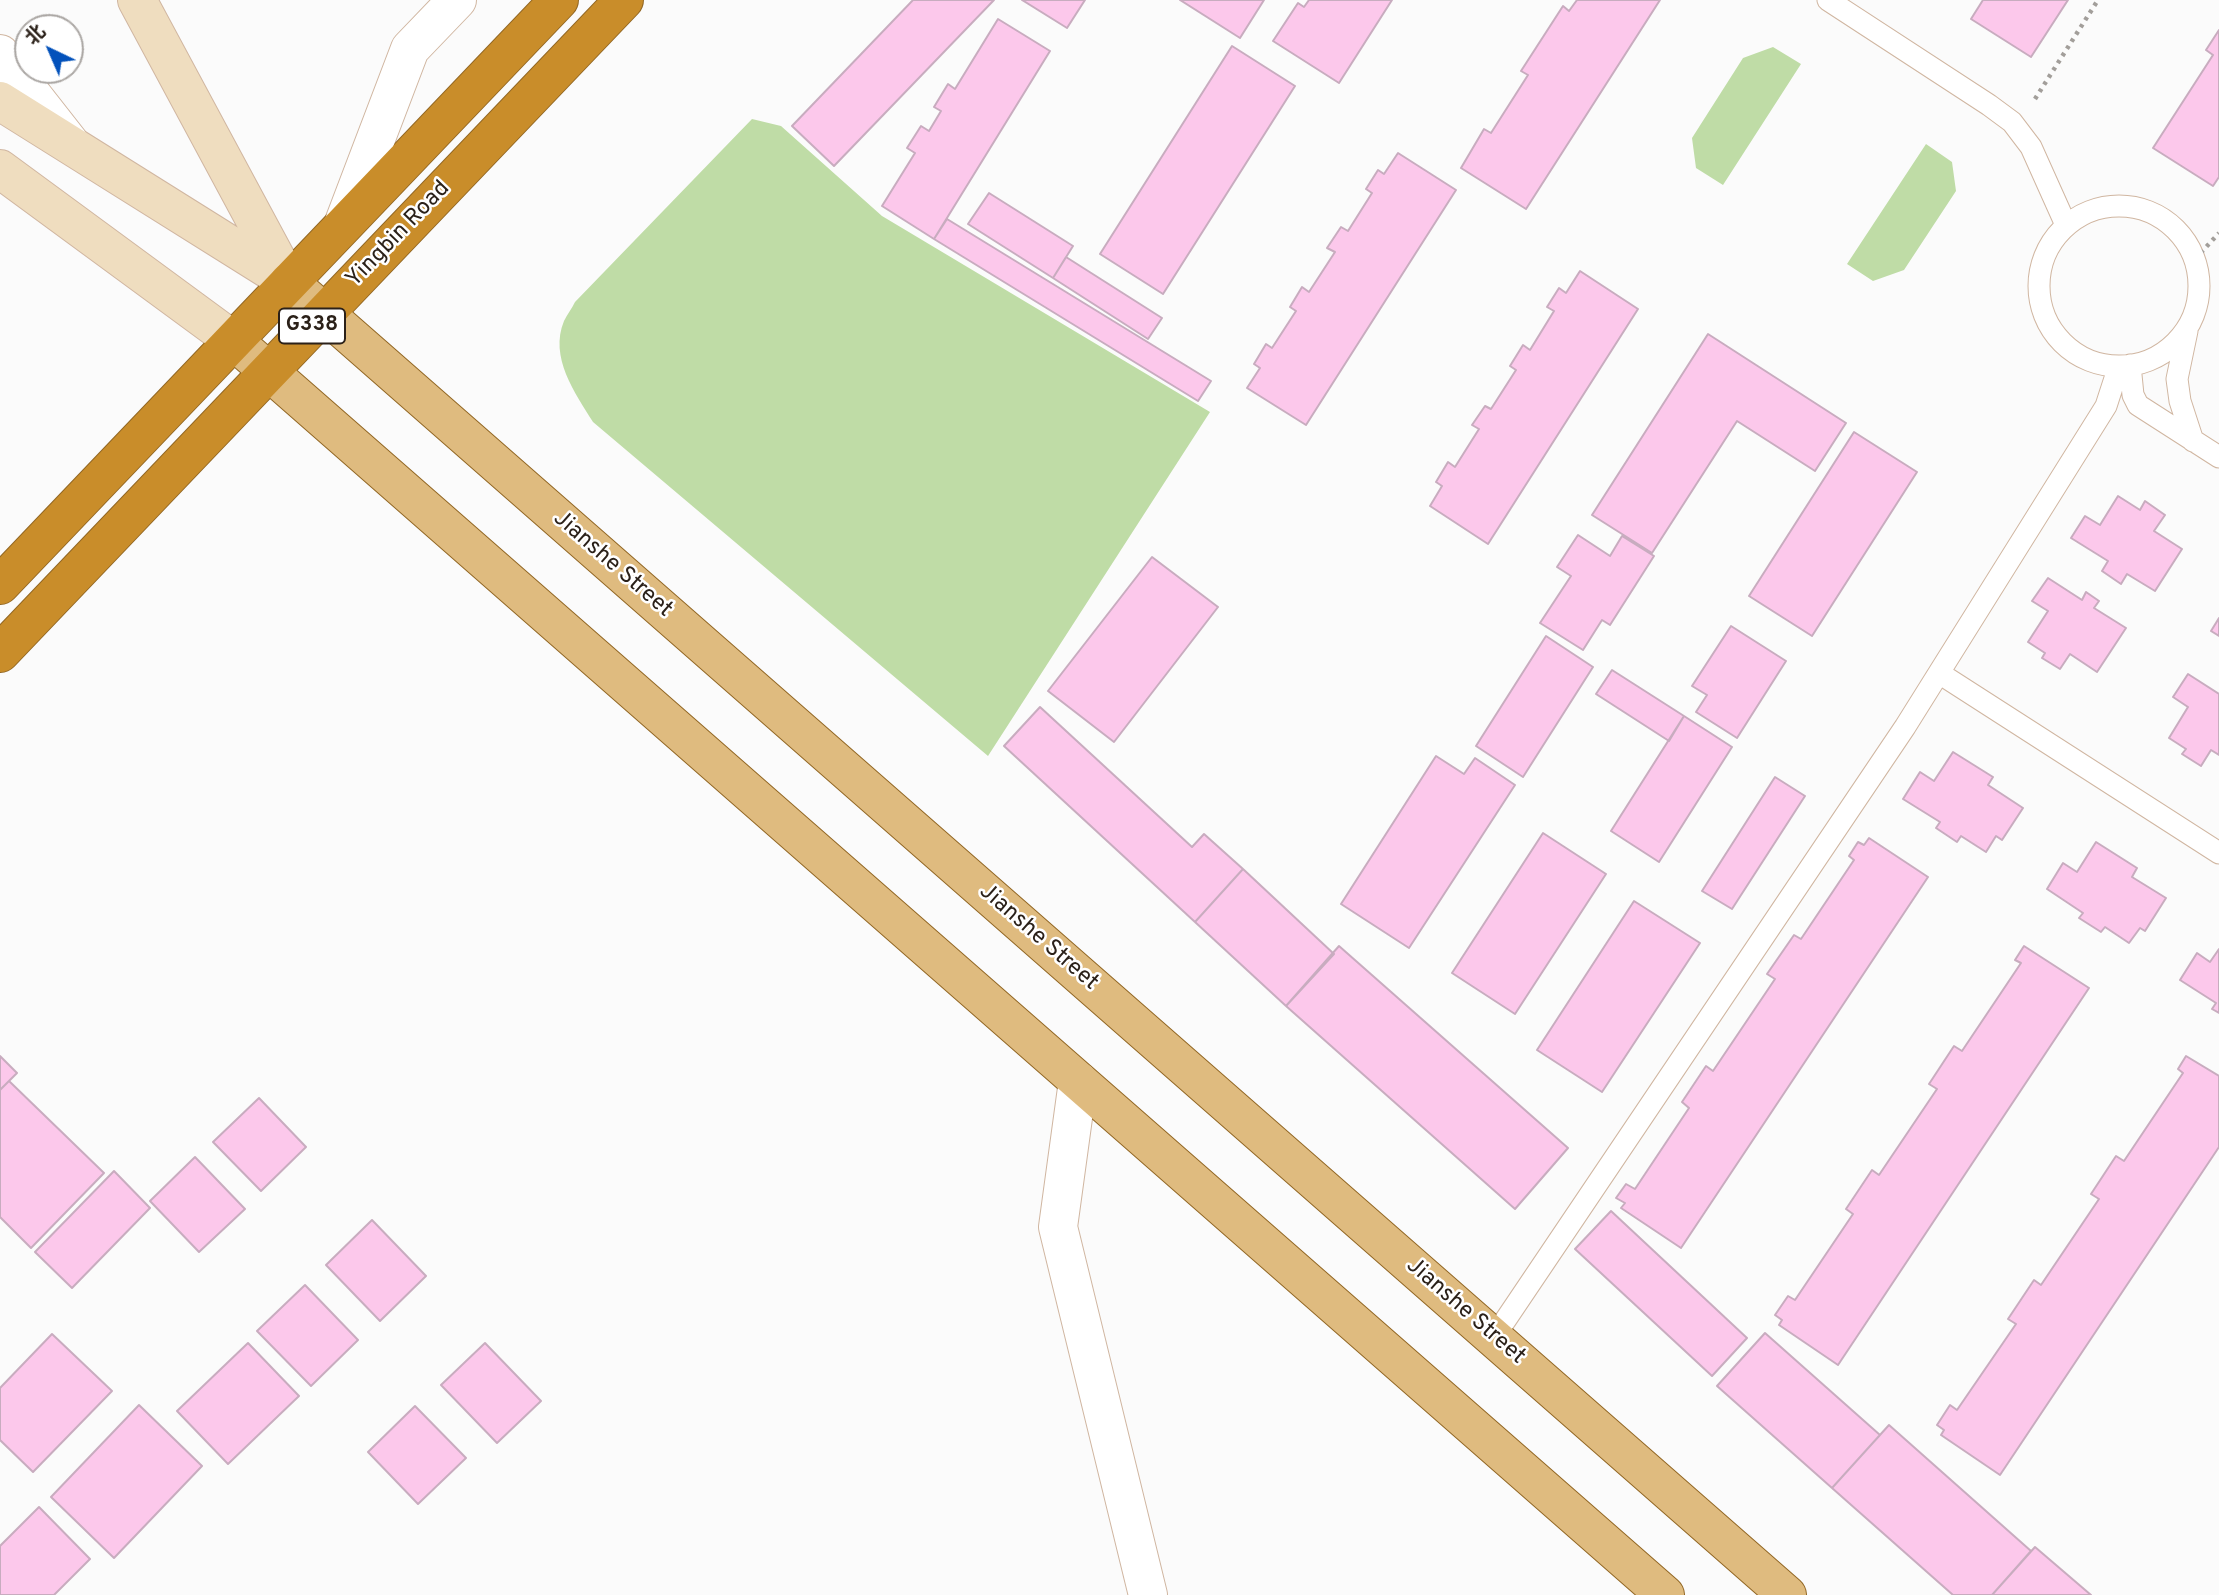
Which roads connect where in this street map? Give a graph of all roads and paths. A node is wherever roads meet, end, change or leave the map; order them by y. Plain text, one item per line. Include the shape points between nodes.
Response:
1 (137, 0) edge
2 (457, 0) edge
3 (559, 0) edge
4 (624, 0) edge
5 (1828, 0) edge
6 (2098, 0) edge
7 (0, 54) edge
8 (0, 101) edge
9 (2012, 122) junction
10 (73, 147) junction
11 (0, 169) edge
12 (2066, 225) junction
13 (343, 226) junction
14 (2219, 233) edge
15 (2195, 259) junction
16 (289, 282) junction
17 (325, 313) junction
18 (2188, 328) junction
19 (233, 341) junction
20 (2124, 365) junction
21 (269, 371) junction
22 (2193, 441) junction
23 (2219, 457) edge
24 (0, 585) edge
25 (0, 653) edge
26 (1939, 673) junction
27 (2219, 853) edge
28 (1078, 1081) junction
29 (1494, 1337) junction
30 (1148, 1595) edge
31 (1665, 1595) edge
32 (1787, 1595) edge

1 - 16 main road
2 - 13 street via 410,49
3 - 13 highway, Yingbin Road / G338
4 - 17 highway, Yingbin Road / G338
5 - 9 lane
6 - 9 path via 2033,101
7 - 10 street
8 - 10 main road
9 - 12 lane via 2031,147
10 - 16 main road
11 - 19 main road
12 - 15 lane via 2105,206 2128,205 2168,222 2185,238
12 - 20 lane via 2041,263 2040,307 2065,346 2084,359 2107,366
13 - 16 highway, Yingbin Road / G338
14 - 15 path
15 - 18 lane via 2197,306
16 - 17 main road, Jianshe Street
16 - 19 highway, Yingbin Road / G338
17 - 21 highway, Yingbin Road / G338
17 - 29 main road, Jianshe Street
18 - 20 lane via 2173,346 2153,359
18 - 22 lane via 2177,379
19 - 21 main road
19 - 24 highway, Yingbin Road / G338
20 - 22 lane via 2138,405
20 - 26 lane via 2106,406
21 - 25 highway, Yingbin Road / G338
21 - 28 main road
22 - 23 lane
26 - 27 lane
26 - 29 lane
28 - 30 street via 1058,1227
28 - 31 main road
29 - 32 main road, Jianshe Street

